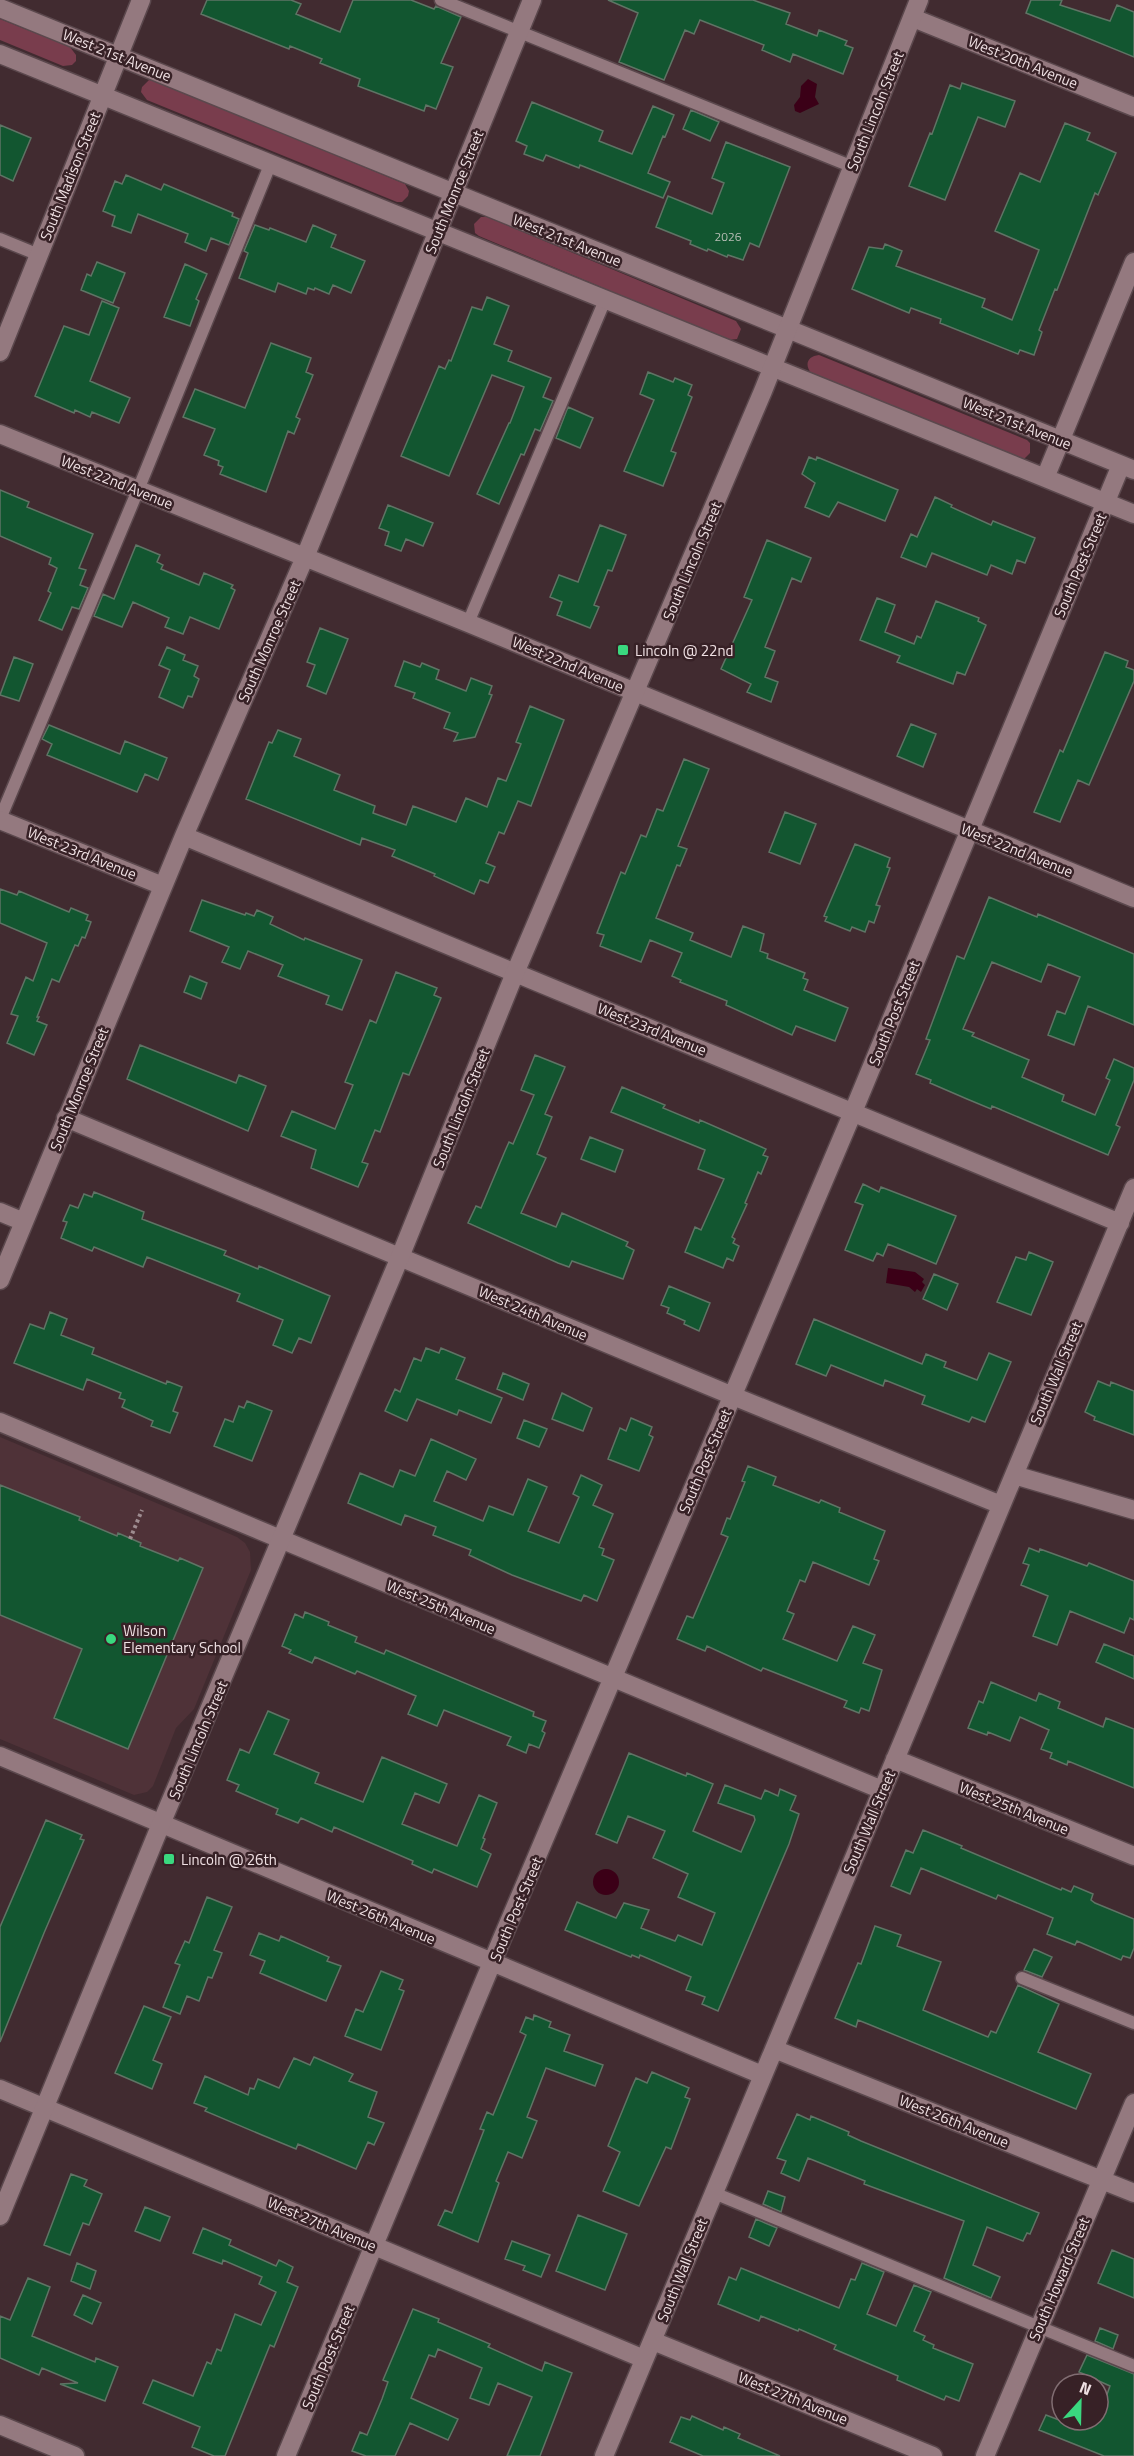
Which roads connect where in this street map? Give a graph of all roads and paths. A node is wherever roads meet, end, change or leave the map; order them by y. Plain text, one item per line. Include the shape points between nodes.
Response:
1 (141, 0) edge
2 (441, 0) edge
3 (532, 0) edge
4 (920, 0) edge
5 (0, 8) edge
6 (913, 18) junction
7 (519, 32) junction
8 (0, 54) edge
9 (118, 56) junction
10 (102, 97) junction
11 (1134, 107) edge
12 (270, 165) junction
13 (853, 167) junction
14 (453, 193) junction
15 (438, 232) junction
16 (0, 239) edge
17 (39, 255) junction
18 (1134, 262) edge
19 (605, 300) junction
20 (788, 330) junction
21 (0, 352) edge
22 (772, 368) junction
23 (0, 434) edge
24 (1061, 441) junction
25 (1128, 468) edge
26 (1045, 478) junction
27 (138, 490) junction
28 (1106, 503) junction
29 (1134, 514) edge
30 (305, 557) junction
31 (468, 623) junction
32 (636, 693) junction
33 (0, 819) edge
34 (969, 830) junction
35 (184, 836) junction
36 (164, 886) junction
37 (1134, 898) edge
38 (515, 973) junction
39 (853, 1112) junction
40 (66, 1118) junction
41 (1134, 1188) edge
42 (0, 1212) edge
43 (24, 1222) junction
44 (1119, 1223) junction
45 (400, 1257) junction
46 (0, 1280) edge
47 (733, 1396) junction
48 (0, 1422) edge
49 (1014, 1475) junction
50 (1001, 1505) junction
51 (142, 1510) dead end
52 (1134, 1510) edge
53 (130, 1539) dead end
54 (282, 1540) junction
55 (614, 1680) junction
56 (0, 1756) edge
57 (895, 1759) junction
58 (882, 1790) junction
59 (161, 1824) junction
60 (1134, 1856) edge
61 (492, 1964) junction
62 (1022, 1978) dead end
63 (1134, 2023) edge
64 (774, 2049) junction
65 (762, 2075) junction
66 (0, 2089) edge
67 (1134, 2103) edge
68 (45, 2107) junction
69 (1101, 2179) junction
70 (714, 2193) junction
71 (1134, 2193) edge
72 (0, 2216) edge
73 (374, 2246) junction
74 (1039, 2327) junction
75 (653, 2341) junction
76 (644, 2360) junction
77 (1134, 2366) edge
78 (0, 2425) edge
79 (75, 2456) edge
80 (286, 2456) edge
81 (604, 2456) edge
82 (933, 2456) edge
83 (986, 2456) edge

1 - 9 street, South Madison Street
2 - 7 lane
3 - 7 street, South Monroe Street
4 - 6 street, South Lincoln Street
5 - 9 street, West 21st Avenue
6 - 11 street, West 20th Avenue
6 - 13 street, South Lincoln Street
7 - 13 lane
7 - 14 street, South Monroe Street
8 - 10 street
9 - 10 street, South Madison Street
9 - 14 street, West 21st Avenue
10 - 12 street
10 - 17 street, South Madison Street
12 - 15 street
12 - 27 lane
13 - 20 street, South Lincoln Street
14 - 15 street, South Monroe Street
14 - 20 street, West 21st Avenue
15 - 19 street
15 - 30 street, South Monroe Street
16 - 17 lane
17 - 21 street, South Madison Street
18 - 24 street
19 - 22 street
19 - 31 lane
20 - 22 street, South Lincoln Street
20 - 24 street, West 21st Avenue
22 - 26 street
22 - 32 street, South Lincoln Street
23 - 27 street, West 22nd Avenue
24 - 25 street, West 21st Avenue
24 - 26 street
25 - 28 street, South Post Street
26 - 28 street
27 - 30 street, West 22nd Avenue
27 - 33 lane
28 - 29 street
28 - 34 street, South Post Street
30 - 31 street, West 22nd Avenue
30 - 35 street, South Monroe Street
31 - 32 street, West 22nd Avenue
32 - 34 street, West 22nd Avenue
32 - 38 street, South Lincoln Street
33 - 36 street, West 23rd Avenue
34 - 37 street, West 22nd Avenue
34 - 39 street, South Post Street
35 - 36 street, South Monroe Street
35 - 38 street, West 23rd Avenue
36 - 40 street, South Monroe Street
38 - 39 street, West 23rd Avenue
38 - 45 street, South Lincoln Street
39 - 44 street, West 23rd Avenue
39 - 47 street, South Post Street
40 - 43 street, South Monroe Street
40 - 45 street, West 24th Avenue
41 - 44 street, South Wall Street
42 - 43 street
43 - 46 street, South Monroe Street
44 - 49 street, South Wall Street
45 - 47 street, West 24th Avenue
45 - 54 street, South Lincoln Street
47 - 50 street, West 24th Avenue
47 - 55 street, South Post Street
48 - 54 street, West 25th Avenue
49 - 50 street, South Wall Street
49 - 52 street
50 - 57 street, South Wall Street
51 - 53 path
54 - 55 street, West 25th Avenue
54 - 59 street, South Lincoln Street
55 - 58 street, West 25th Avenue
55 - 61 street, South Post Street
56 - 59 street, West 26th Avenue
57 - 58 street, South Wall Street
57 - 60 street, West 25th Avenue
58 - 64 street, South Wall Street
59 - 61 street, West 26th Avenue
59 - 68 street, South Lincoln Street
61 - 65 street, West 26th Avenue
61 - 73 street, South Post Street
62 - 63 lane
64 - 65 street, South Wall Street
64 - 69 street, West 26th Avenue
65 - 70 street, South Wall Street
66 - 68 street, West 27th Avenue
67 - 69 street, South Howard Street
68 - 72 street, South Lincoln Street
68 - 73 street, West 27th Avenue
69 - 71 street, West 26th Avenue
69 - 74 street, South Howard Street
70 - 74 lane
70 - 75 street, South Wall Street
73 - 76 street, West 27th Avenue
73 - 80 street, South Post Street
74 - 77 lane
74 - 83 street, South Howard Street
75 - 76 street, South Wall Street
75 - 82 street, West 27th Avenue
76 - 81 street, South Wall Street
78 - 79 street

